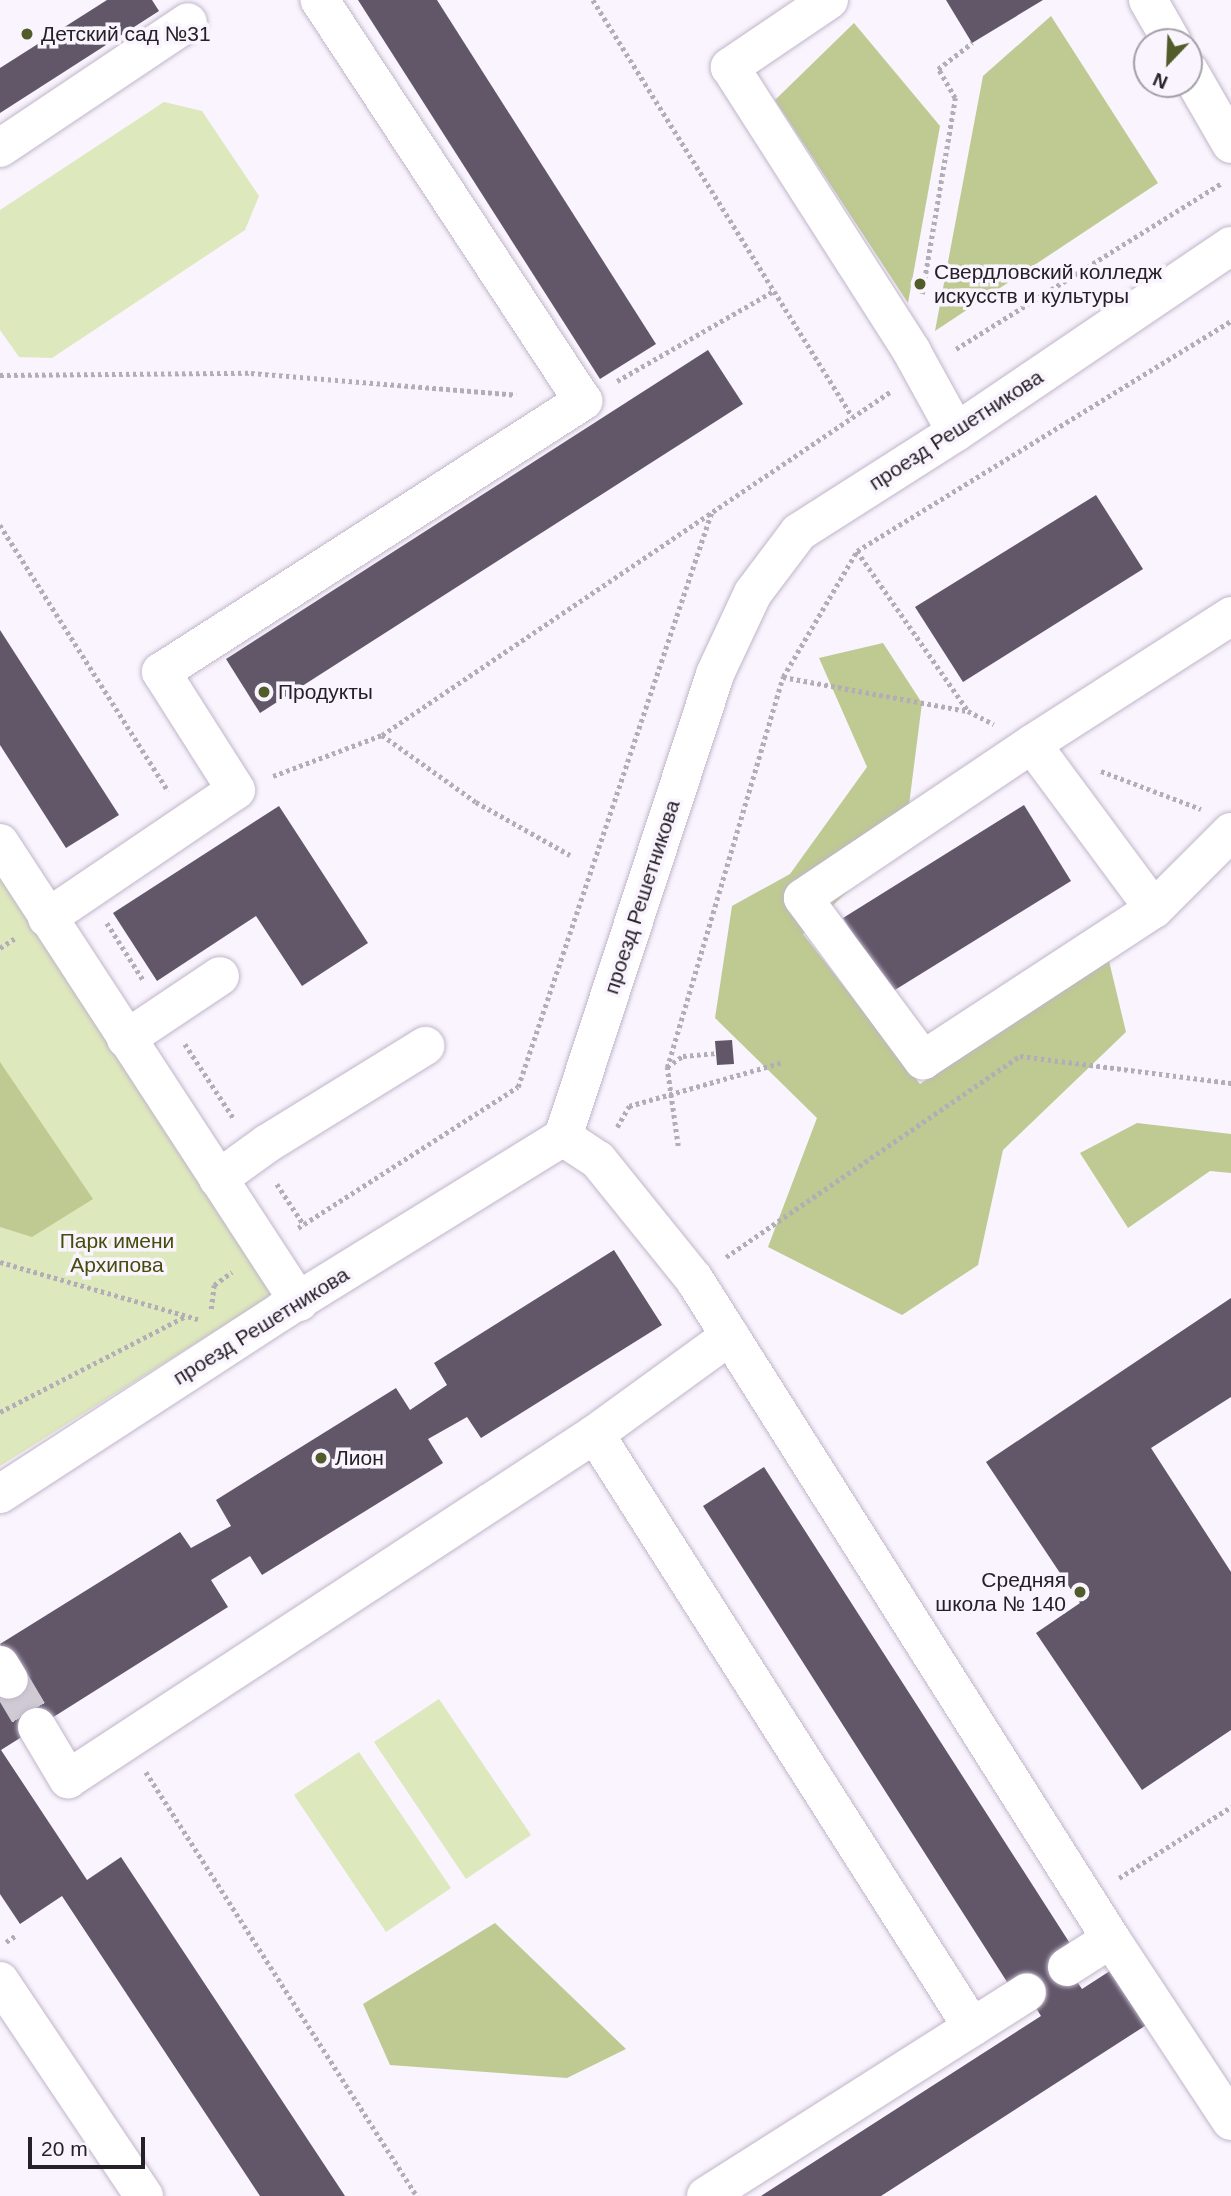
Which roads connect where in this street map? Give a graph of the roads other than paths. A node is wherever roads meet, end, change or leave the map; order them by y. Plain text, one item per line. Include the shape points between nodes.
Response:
1 (320, 0) edge
2 (829, 0) edge
3 (1147, 0) edge
4 (188, 22) dead end
5 (1164, 28) edge
6 (1203, 96) edge
7 (1231, 144) edge
8 (0, 148) edge
9 (1231, 246) edge
10 (956, 432) junction
11 (1231, 616) edge
12 (1032, 744) junction
13 (1231, 832) edge
14 (0, 843) edge
15 (1154, 909) junction
16 (47, 918) junction
17 (220, 976) dead end
18 (126, 1039) junction
19 (425, 1046) dead end
20 (563, 1137) junction
21 (218, 1179) junction
22 (299, 1302) junction
23 (730, 1336) junction
24 (595, 1434) junction
25 (0, 1494) edge
26 (37, 1727) tunnel mouth
27 (1111, 1939) junction
28 (1067, 1967) dead end
29 (0, 1981) edge
30 (1027, 1993) dead end
31 (972, 2027) junction
32 (1231, 2121) edge
33 (144, 2196) edge
34 (706, 2196) edge

1 - 16 street via 583,401 161,672 236,790
2 - 10 street via 730,67 917,361
3 - 5 street
4 - 8 street
6 - 7 street
9 - 10 street, проезд Решетникова
10 - 20 street, проезд Решетникова via 799,532 753,593 715,674
11 - 12 street
12 - 15 street
12 - 15 street via 803,898 923,1060
13 - 15 street
14 - 16 street
16 - 18 street
17 - 18 street
18 - 21 street
19 - 21 street
20 - 22 street, проезд Решетникова
20 - 23 street via 598,1160 694,1279
21 - 22 street
22 - 25 street, проезд Решетникова
23 - 24 street
23 - 27 street
24 - 26 street via 68,1779
24 - 31 street
27 - 28 street
27 - 32 street
29 - 33 street
30 - 31 street
31 - 34 street

